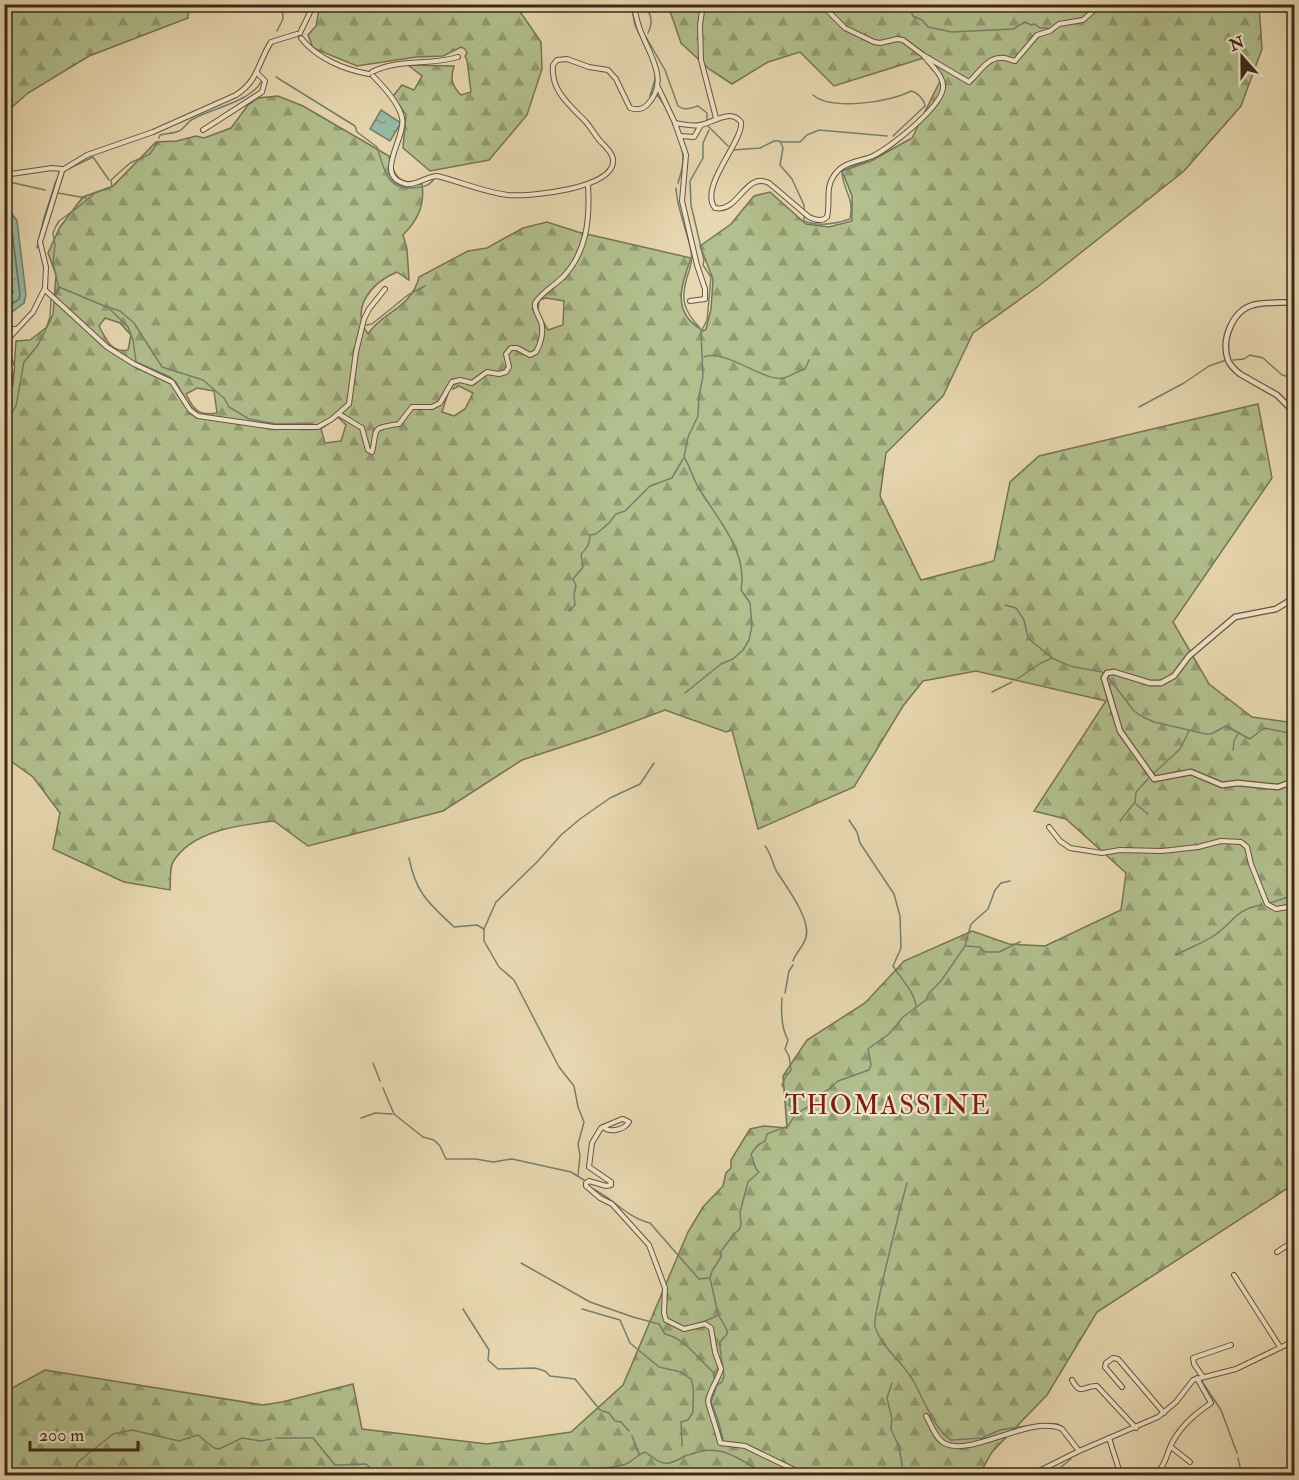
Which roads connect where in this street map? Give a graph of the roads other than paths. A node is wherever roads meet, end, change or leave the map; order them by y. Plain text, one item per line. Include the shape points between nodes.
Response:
1 (314, 4) edge
2 (633, 4) edge
3 (703, 4) edge
4 (821, 4) edge
5 (1101, 4) edge
6 (299, 35) junction
7 (923, 55) junction
8 (458, 57) dead end
9 (257, 73) junction
10 (372, 74) junction
11 (657, 87) junction
12 (716, 118) junction
13 (675, 123) junction
14 (701, 125) junction
15 (203, 130) dead end
16 (680, 136) junction
17 (63, 170) junction
18 (4, 175) edge
19 (588, 185) junction
20 (45, 289) junction
21 (385, 289) dead end
22 (690, 301) dead end
23 (1294, 302) edge
24 (19, 327) junction
25 (4, 330) edge
26 (9, 384) dead end
27 (1294, 412) edge
28 (339, 414) junction
29 (1294, 598) edge
30 (1294, 781) edge
31 (1049, 827) dead end
32 (1294, 906) edge
33 (603, 1127) junction
34 (1294, 1241) edge
35 (1277, 1252) dead end
36 (1234, 1275) dead end
37 (1294, 1341) edge
38 (1231, 1344) dead end
39 (1280, 1347) junction
40 (1203, 1377) junction
41 (1197, 1378) junction
42 (1072, 1380) dead end
43 (1122, 1387) dead end
44 (1164, 1413) junction
45 (926, 1416) dead end
46 (1136, 1428) junction
47 (1109, 1438) junction
48 (1171, 1446) junction
49 (1078, 1451) junction
50 (1190, 1462) dead end
51 (807, 1476) edge
52 (1029, 1476) edge
53 (1121, 1476) edge
54 (1154, 1476) edge

1 - 6 street
2 - 11 street via 657,69
3 - 12 street via 701,60
4 - 7 street via 845,28 878,43 903,40
5 - 7 street via 1083,20 1059,24 1037,35 1015,60 992,60 969,82
6 - 9 street via 271,42
6 - 10 street via 314,53 354,71
7 - 12 street via 941,78 942,95 931,110 883,149 836,172 828,189 828,214 824,219 809,217 761,180 749,185 730,206 714,207 712,189 742,126 736,117
8 - 10 street via 405,62
9 - 15 street via 265,81 262,92
9 - 17 street via 246,88 226,100 87,155
10 - 19 street via 402,118 391,166 402,182 410,184 434,176 516,195
11 - 13 street
11 - 19 street via 647,105 633,109 608,69 567,59 555,62 553,73 564,100 613,159 608,172
12 - 14 street
13 - 14 street
13 - 16 street
14 - 16 street via 694,137
16 - 22 street via 686,157 682,201 706,291 705,299
17 - 18 street
17 - 20 street via 40,242 46,267
19 - 28 street via 590,214 580,253 564,276 535,303 542,329 536,352 530,355 510,348 506,372 487,372 472,383 453,381 441,402 431,407 412,407 399,423 379,428 373,437 372,452 362,428
20 - 24 street
20 - 28 street via 107,347 172,382 198,416 266,427 307,427 320,426
21 - 28 street via 364,319 351,398
23 - 27 street via 1246,308 1232,324 1226,341 1228,361 1235,369 1277,395
24 - 25 street
24 - 26 street via 8,340 12,367
29 - 30 street via 1276,609 1232,619 1189,656 1174,676 1161,683 1111,672 1104,678 1120,731 1154,779 1191,772 1222,785 1278,787
31 - 32 street via 1070,848 1102,854 1241,842 1247,848 1267,904 1276,909
33 - 33 street via 622,1119 628,1121 627,1126 611,1130
33 - 51 street via 592,1143 589,1166 611,1185 589,1181 586,1186 612,1204 649,1245 665,1288 666,1320 684,1329 705,1324 711,1328 721,1368 708,1404 720,1443 745,1446
34 - 35 street
36 - 39 street
37 - 39 street
38 - 40 street via 1193,1358
39 - 40 street via 1236,1369
40 - 41 street
41 - 44 street via 1189,1382
41 - 48 street via 1211,1402 1193,1415
42 - 46 street via 1080,1390 1097,1386
43 - 44 street via 1105,1367 1114,1358
44 - 46 street
45 - 49 street via 940,1439 952,1445 969,1446 1002,1434 1055,1426 1064,1430
46 - 47 street
47 - 49 street
47 - 53 street
48 - 50 street
48 - 54 street
49 - 52 street

